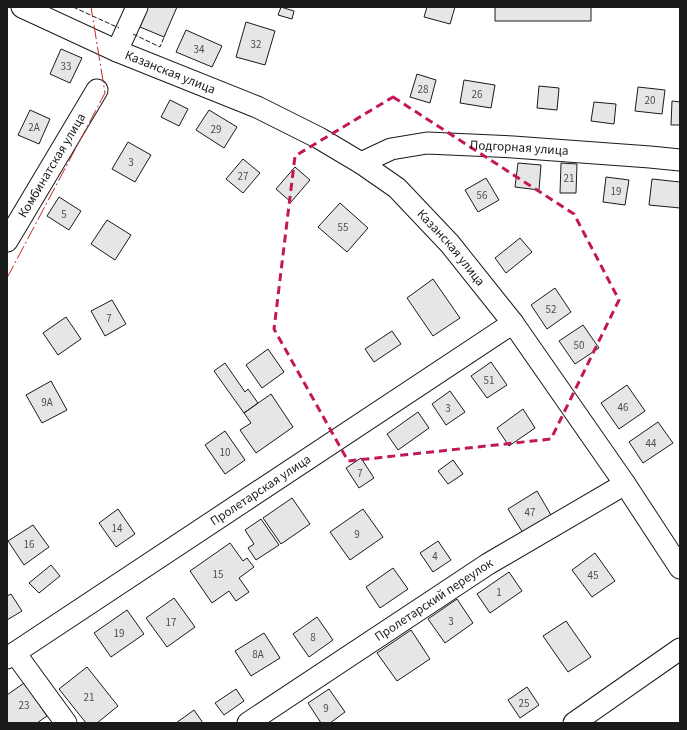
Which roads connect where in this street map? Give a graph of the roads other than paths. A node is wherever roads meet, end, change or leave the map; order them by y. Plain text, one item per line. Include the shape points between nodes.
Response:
1 (23, 7) edge
2 (137, 7) edge
3 (117, 51) junction
4 (97, 90) dead end
5 (680, 160) edge
6 (361, 163) junction
7 (7, 241) edge
8 (513, 323) junction
9 (625, 484) junction
10 (680, 568) edge
11 (680, 649) edge
12 (11, 655) edge
13 (66, 723) edge
14 (248, 723) edge
15 (574, 723) edge

1 - 3 street, Казанская улица
2 - 3 street
3 - 6 street, Казанская улица via 257,107 319,138
4 - 7 street, Комбинатская улица
5 - 6 street, Подгорная улица via 427,143 391,149
6 - 8 street, Казанская улица via 397,188 450,244
8 - 9 street, Казанская улица
8 - 12 street, Пролетарская улица
9 - 10 street, Казанская улица
9 - 14 street, Пролетарский переулок via 488,564
11 - 15 street
12 - 13 street

